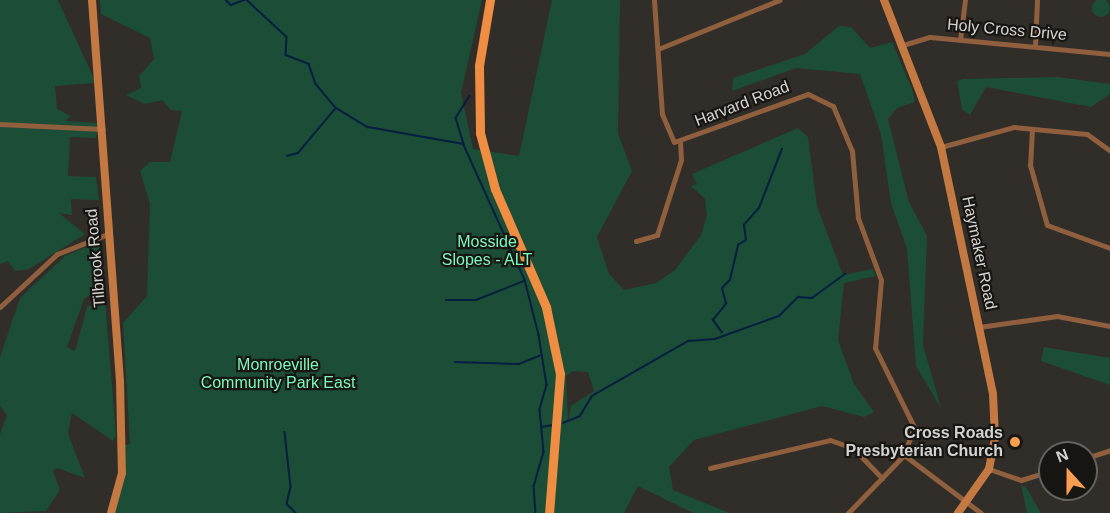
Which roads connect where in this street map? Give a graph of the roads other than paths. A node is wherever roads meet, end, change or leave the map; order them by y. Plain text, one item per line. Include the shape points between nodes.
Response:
1 (92, 0) edge
2 (490, 0) edge
3 (654, 0) edge
4 (779, 0) edge
5 (884, 0) edge
6 (965, 0) edge
7 (1037, 0) edge
8 (960, 40) junction
9 (903, 45) junction
10 (1035, 46) junction
11 (658, 49) junction
12 (1110, 54) edge
13 (0, 124) edge
14 (104, 129) junction
15 (1032, 129) junction
16 (680, 142) junction
17 (942, 147) junction
18 (1110, 151) edge
19 (108, 234) junction
20 (636, 241) dead end
21 (1110, 248) edge
22 (0, 307) edge
23 (1110, 326) edge
24 (979, 327) junction
25 (904, 455) junction
26 (710, 468) dead end
27 (989, 469) junction
28 (1038, 475) edge
29 (882, 478) junction
30 (968, 503) junction
31 (111, 513) edge
32 (549, 513) edge
33 (848, 513) edge
34 (958, 513) edge
35 (981, 513) edge

1 - 14 main road, Tilbrook Road
2 - 32 main road via 479,66 480,133 495,189 546,307 560,374
3 - 11 street, Harvard Road
4 - 11 street
5 - 9 main road, Haymaker Road
6 - 8 street
7 - 10 street
8 - 9 street, Holy Cross Drive via 930,37
8 - 10 street, Holy Cross Drive
9 - 17 main road, Haymaker Road
10 - 12 street, Holy Cross Drive
11 - 16 street, Harvard Road via 665,129
13 - 14 street
14 - 19 main road, Tilbrook Road
15 - 17 street via 1003,129
15 - 18 street via 1087,134
15 - 21 street via 1030,165 1047,225
16 - 20 street via 681,160 659,230 650,240
16 - 25 street, Harvard Road via 808,94 833,105 857,164 858,218 881,280 874,348 914,427
17 - 24 main road, Haymaker Road
19 - 22 street via 57,254
19 - 31 main road, Tilbrook Road via 122,472
23 - 24 street via 1057,316
24 - 27 main road, Haymaker Road via 995,415
25 - 29 street, Harvard Road
25 - 30 street
26 - 29 street via 830,440 853,448
27 - 28 street via 1021,480
27 - 30 main road, Haymaker Road
29 - 33 street, Harvard Road
30 - 34 main road, Haymaker Road
30 - 35 street

